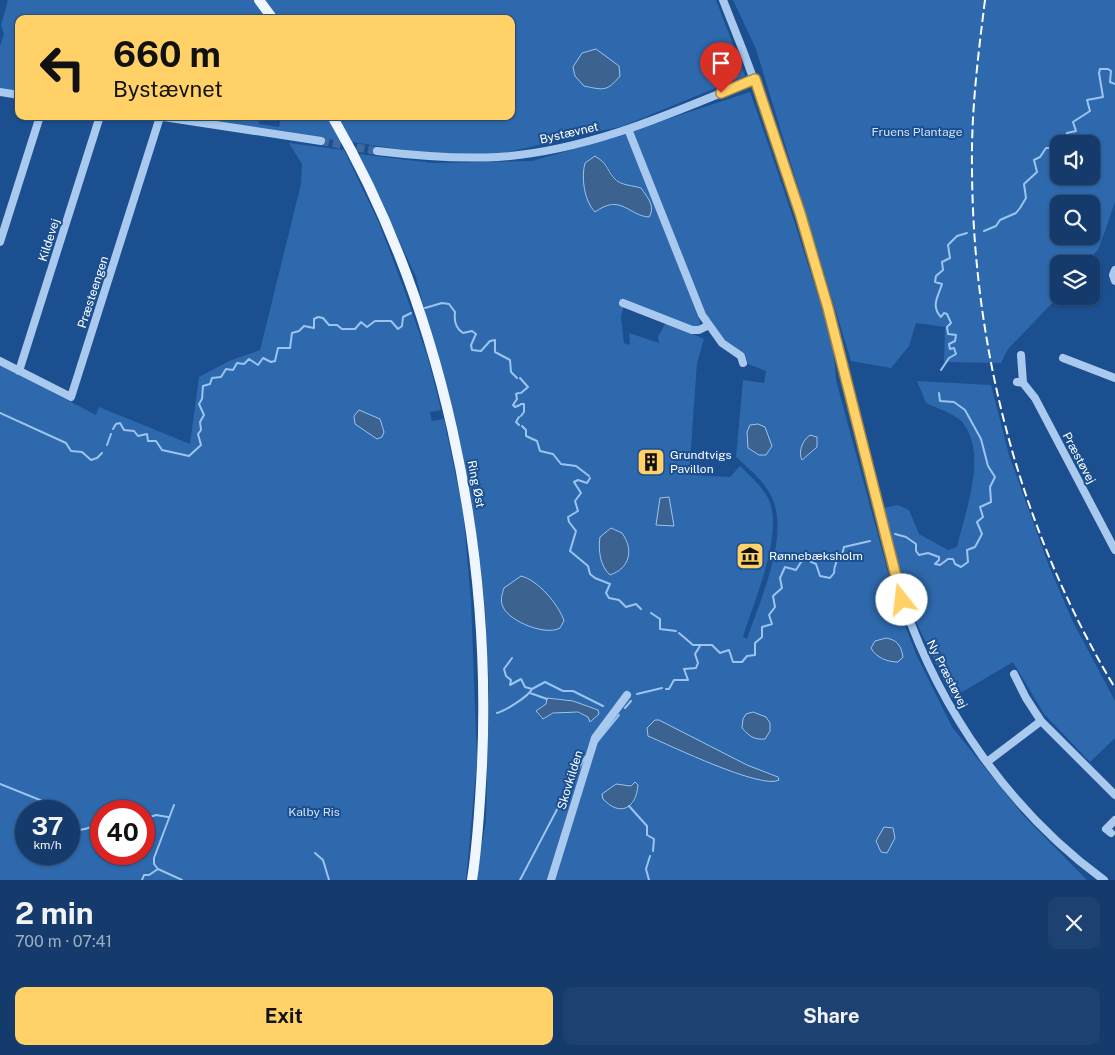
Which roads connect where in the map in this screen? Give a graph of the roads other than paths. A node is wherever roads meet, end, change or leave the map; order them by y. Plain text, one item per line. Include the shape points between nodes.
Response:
1 (259, 0) edge
2 (723, 0) edge
3 (270, 15) edge
4 (755, 79) junction
5 (0, 92) edge
6 (15, 94) edge
7 (39, 120) edge
8 (99, 120) edge
9 (159, 120) edge
10 (180, 120) edge
11 (334, 120) edge
12 (628, 129) junction
13 (321, 141) tunnel mouth
14 (377, 151) tunnel mouth
15 (0, 242) edge
16 (1115, 270) edge
17 (1115, 281) edge
18 (624, 303) dead end
19 (709, 326) junction
20 (1021, 355) dead end
21 (1063, 358) dead end
22 (0, 361) edge
23 (743, 363) dead end
24 (19, 371) junction
25 (1115, 378) edge
26 (1115, 550) edge
27 (1014, 674) dead end
28 (627, 695) dead end
29 (1041, 721) junction
30 (987, 762) junction
31 (1115, 795) edge
32 (1115, 820) edge
33 (1111, 833) dead end
34 (472, 880) edge
35 (551, 880) edge
36 (1104, 880) edge

1 - 3 main road
2 - 4 street, Ny Præstøvej
4 - 12 street, Bystævnet
4 - 30 street, Ny Præstøvej via 828,308 902,600 942,692
5 - 6 street
7 - 15 street
8 - 24 street, Kildevej
9 - 24 street, Præsteengen via 71,397
10 - 13 street
11 - 34 main road, Ring Øst via 395,247 415,304 436,370 467,500 480,606 483,670 480,807
12 - 14 street, Bystævnet via 565,147 499,157 432,157
12 - 19 street
16 - 17 street
18 - 19 street via 692,330
19 - 23 street via 722,343 739,353
20 - 26 street, Præstøvej via 1020,382 1035,398
21 - 25 street
22 - 24 street, Præsteengen
27 - 29 street
28 - 35 street, Skovkilden via 595,738
29 - 30 street
29 - 31 street
30 - 36 street, Ny Præstøvej via 1038,822 1070,854
32 - 33 street via 1106,829

